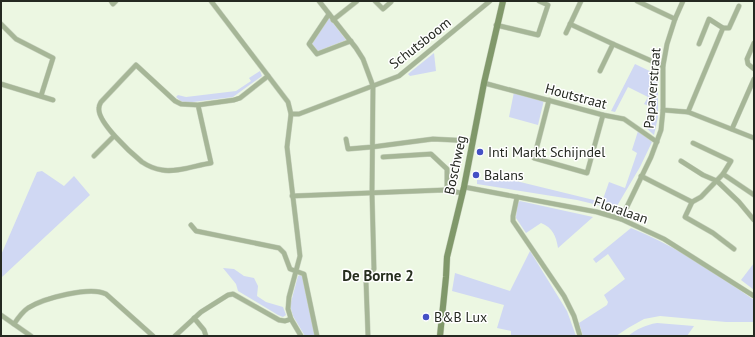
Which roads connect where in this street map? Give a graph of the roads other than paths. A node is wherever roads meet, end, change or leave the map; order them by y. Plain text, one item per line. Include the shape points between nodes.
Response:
1 (111, 1) edge
2 (116, 1) edge
3 (211, 1) edge
4 (318, 1) edge
5 (357, 1) edge
6 (375, 1) edge
7 (490, 1) edge
8 (503, 1) edge
9 (539, 1) edge
10 (581, 1) edge
11 (637, 1) edge
12 (683, 1) edge
13 (391, 2) dead end
14 (739, 6) dead end
15 (329, 14) junction
16 (675, 19) junction
17 (334, 20) junction
18 (1, 24) edge
19 (570, 24) junction
20 (496, 25) junction
21 (723, 28) junction
22 (566, 33) dead end
23 (350, 41) junction
24 (754, 43) edge
25 (612, 44) junction
26 (699, 44) dead end
27 (663, 66) junction
28 (754, 69) edge
29 (600, 71) dead end
30 (268, 76) junction
31 (754, 79) edge
32 (484, 83) junction
33 (1, 84) edge
34 (373, 86) junction
35 (41, 96) junction
36 (53, 100) dead end
37 (548, 100) junction
38 (198, 105) junction
39 (663, 110) junction
40 (688, 112) junction
41 (291, 114) junction
42 (603, 115) junction
43 (732, 129) junction
44 (114, 136) junction
45 (754, 138) edge
46 (346, 139) dead end
47 (473, 141) junction
48 (657, 142) junction
49 (693, 143) dead end
50 (372, 147) junction
51 (94, 156) dead end
52 (383, 157) dead end
53 (681, 161) dead end
54 (723, 174) junction
55 (641, 176) junction
56 (717, 181) junction
57 (464, 186) junction
58 (447, 191) junction
59 (372, 193) junction
60 (462, 194) junction
61 (754, 195) edge
62 (292, 196) junction
63 (517, 197) junction
64 (692, 202) junction
65 (621, 219) junction
66 (754, 220) edge
67 (191, 225) dead end
68 (734, 249) dead end
69 (296, 272) junction
70 (754, 296) edge
71 (1, 315) edge
72 (194, 318) junction
73 (290, 319) junction
74 (14, 324) junction
75 (31, 336) edge
76 (153, 336) edge
77 (175, 336) edge
78 (206, 336) edge
79 (301, 336) edge
80 (318, 336) edge
81 (368, 336) edge
82 (440, 336) edge
83 (580, 336) edge

1 - 2 street via 113,4
3 - 30 street
4 - 15 street
5 - 17 street
6 - 13 street via 383,8
7 - 34 street, Schutsboom via 399,76
8 - 20 street, Boschweg
9 - 20 street via 548,5 538,35
10 - 19 street
11 - 16 street
12 - 16 street, Papaverstraat
14 - 21 street via 729,28
15 - 17 street
15 - 23 street via 309,44 317,54
16 - 27 street, Papaverstraat
17 - 23 street
18 - 35 street via 16,39 53,58
19 - 22 street
19 - 25 street
20 - 32 street, Boschweg
21 - 26 street via 709,19
21 - 40 street
23 - 34 street via 363,59
24 - 28 street via 747,59 748,64
25 - 27 street
25 - 29 street
27 - 39 street, Papaverstraat
30 - 38 street via 240,98
30 - 41 street via 288,102
31 - 43 street
32 - 37 street, Houtstraat
32 - 47 street, Boschweg
33 - 35 street
34 - 41 street, Schutsboom via 299,114
34 - 50 street
35 - 36 street
37 - 42 street, Houtstraat
37 - 42 street via 534,158 579,171 587,173
38 - 44 street via 175,101 136,65 101,102 99,108 100,116
38 - 44 street via 211,162 164,171 143,163
39 - 40 street
39 - 48 street, Papaverstraat
40 - 43 street
41 - 62 street via 287,147
42 - 48 street, Houtstraat via 624,118
43 - 45 street
44 - 51 street
46 - 50 street via 348,149
47 - 50 street via 433,139
47 - 57 street, Boschweg
48 - 55 street, Papaverstraat
49 - 54 street via 731,161
50 - 59 street
52 - 58 street via 431,154 447,169
53 - 56 street
54 - 56 street
54 - 61 street
55 - 64 street
55 - 65 street, Papaverstraat
56 - 64 street
56 - 66 street via 740,202
57 - 60 street, Boschweg
57 - 63 street, Floralaan
58 - 59 street
58 - 60 street
59 - 62 street
59 - 81 street via 374,270 366,281
60 - 82 street, Boschweg via 447,256
62 - 69 street via 300,247
63 - 65 street, Floralaan
63 - 83 street via 514,222 564,296
64 - 68 street via 685,217
65 - 70 street, Floralaan via 664,239
67 - 69 street via 196,232 279,248 284,253 290,269
69 - 73 street via 288,302
69 - 80 street via 302,273 305,277
71 - 74 street
72 - 73 street via 233,294 279,320
72 - 77 street
72 - 78 street
73 - 79 street
74 - 75 street
74 - 76 street via 26,309 51,297 99,291 106,294

